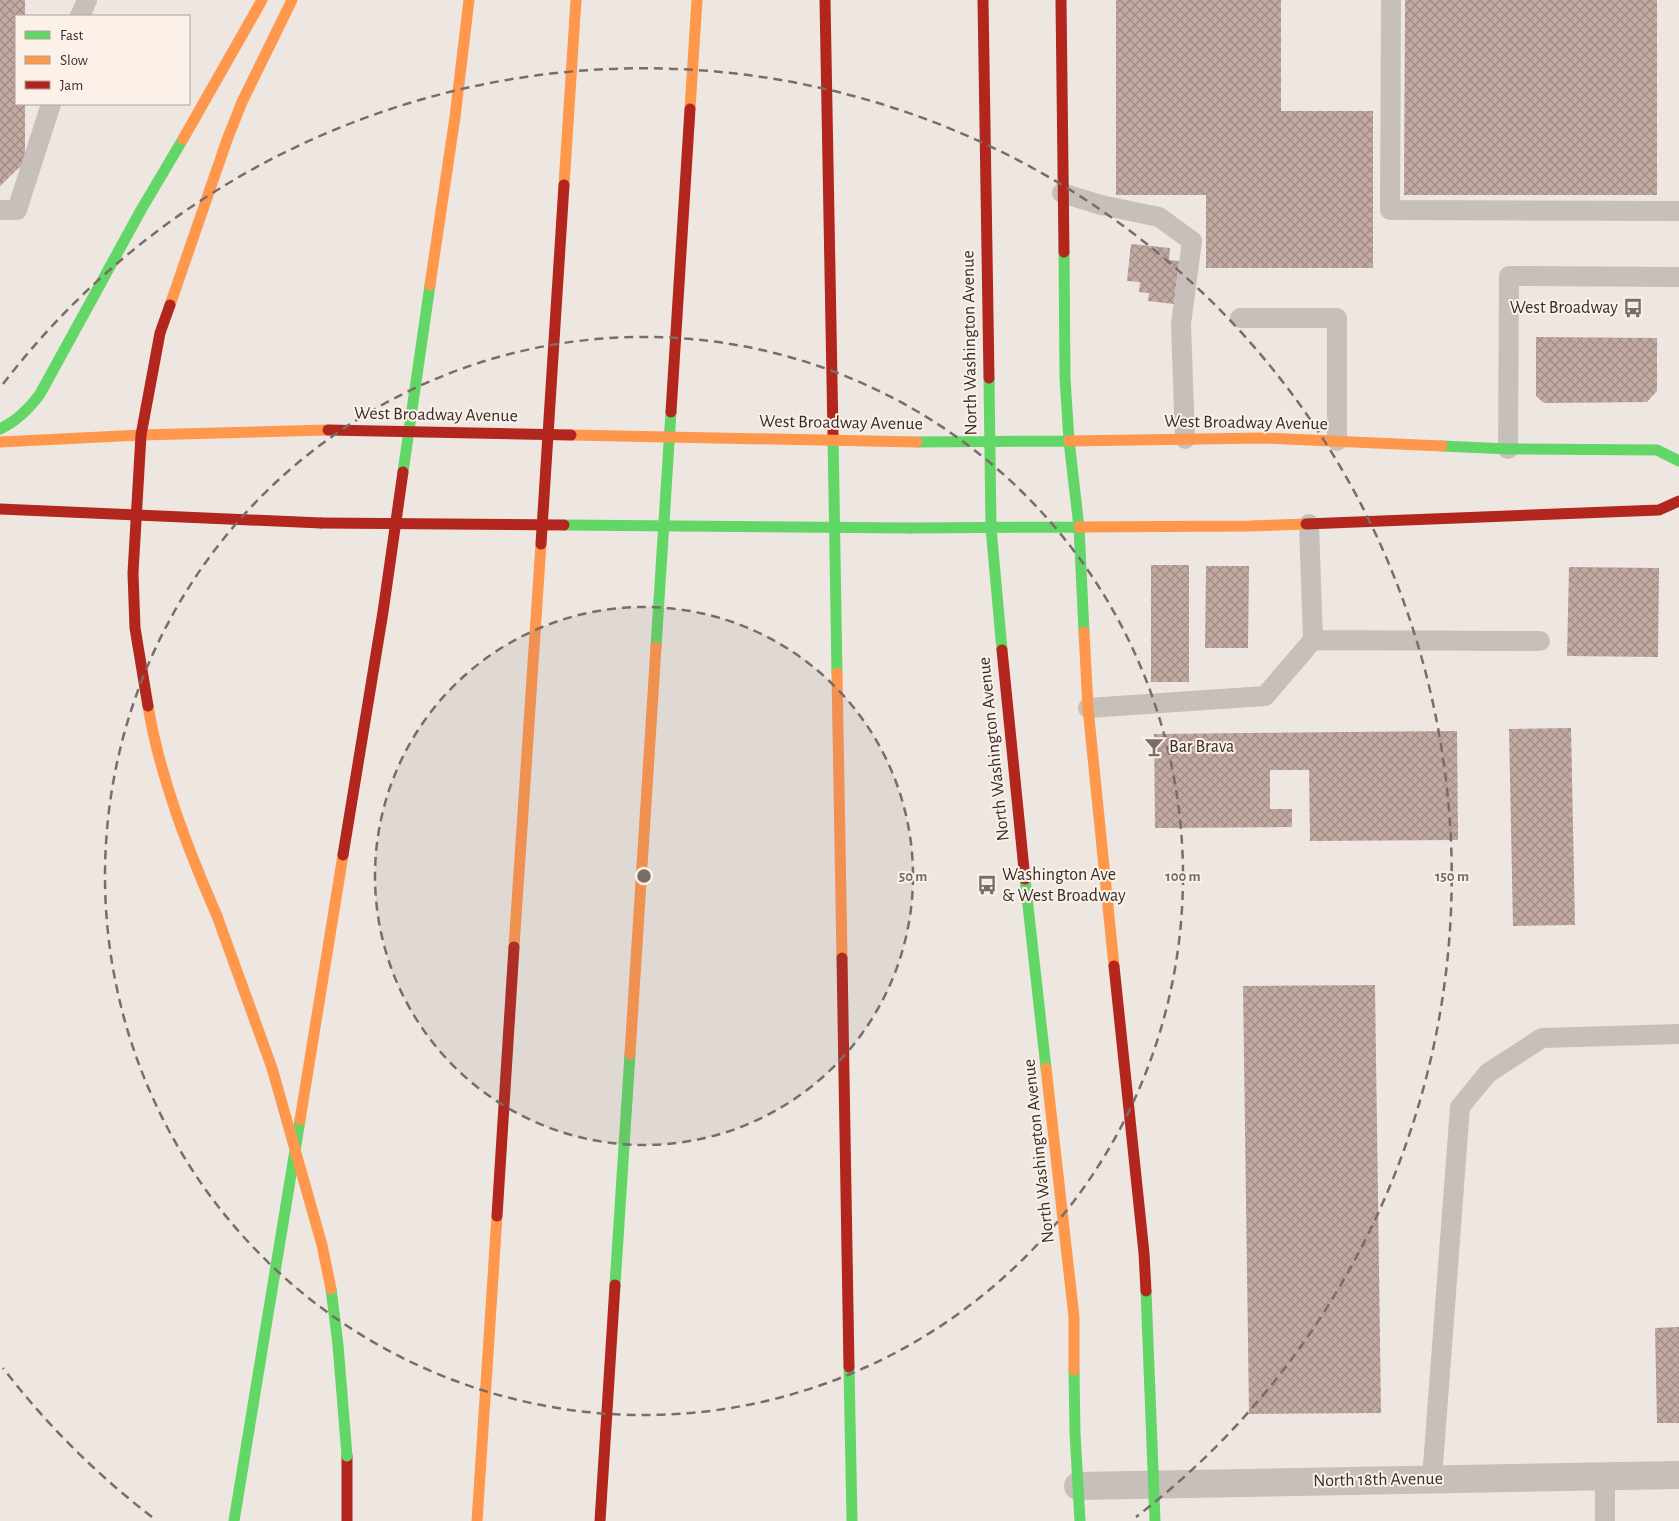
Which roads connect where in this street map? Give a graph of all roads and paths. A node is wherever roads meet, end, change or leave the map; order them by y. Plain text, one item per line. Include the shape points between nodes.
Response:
1 (87, 0) edge
2 (262, 0) edge
3 (292, 0) edge
4 (469, 0) edge
5 (576, 0) edge
6 (697, 0) edge
7 (825, 0) edge
8 (983, 0) edge
9 (1061, 0) edge
10 (1391, 0) edge
11 (80, 15) edge
12 (51, 105) edge
13 (1062, 193) junction
14 (0, 210) edge
15 (1679, 211) edge
16 (1679, 277) edge
17 (1240, 318) dead end
18 (0, 429) edge
19 (141, 435) junction
20 (1185, 439) junction
21 (1069, 440) junction
22 (989, 441) junction
23 (1337, 441) junction
24 (0, 442) edge
25 (1508, 449) junction
26 (1679, 462) edge
27 (1679, 501) edge
28 (0, 509) edge
29 (137, 516) junction
30 (1309, 524) junction
31 (1080, 527) junction
32 (991, 528) junction
33 (1313, 640) junction
34 (1540, 641) dead end
35 (1088, 708) junction
36 (1679, 1034) edge
37 (1679, 1475) edge
38 (1605, 1476) junction
39 (1432, 1479) junction
40 (1155, 1484) junction
41 (1078, 1486) junction
42 (234, 1521) edge
43 (347, 1521) edge
44 (477, 1521) edge
45 (600, 1521) edge
46 (852, 1521) edge
47 (1080, 1521) edge
48 (1155, 1521) edge
49 (1605, 1521) edge

1 - 11 lane
2 - 18 main road via 140,210 40,394 24,415
3 - 19 main road via 242,102 192,238 160,333
4 - 42 main road via 383,612
5 - 44 main road
6 - 45 main road
7 - 46 main road
8 - 22 main road, North Washington Avenue
9 - 13 main road
10 - 15 lane via 1390,210
12 - 14 lane via 17,210
13 - 20 lane via 1159,217 1192,241 1180,324
13 - 21 main road
16 - 25 lane via 1509,276
17 - 23 lane via 1337,318
19 - 22 main road, West Broadway Avenue, bridge via 328,430
19 - 24 main road, West Broadway Avenue
19 - 29 main road
20 - 21 main road, West Broadway Avenue
20 - 23 main road, West Broadway Avenue
21 - 22 main road, West Broadway Avenue
21 - 31 main road
22 - 32 main road, North Washington Avenue
23 - 25 main road, West Broadway Avenue
25 - 26 main road, West Broadway Avenue via 1657,450
27 - 30 main road via 1659,510
28 - 29 main road
29 - 32 main road, bridge via 321,522
29 - 43 main road, bridge via 133,573 136,628 160,759 195,864 272,1068 322,1245 338,1345 347,1456
30 - 31 main road
30 - 33 lane
31 - 32 main road
31 - 35 main road
32 - 41 main road, North Washington Avenue via 1014,784 1074,1317
33 - 34 lane
33 - 35 lane via 1266,696
35 - 40 main road via 1144,1253
36 - 39 lane via 1542,1038 1488,1073 1460,1107
37 - 38 street, North 18th Avenue
38 - 39 street, North 18th Avenue
38 - 49 lane
39 - 40 street, North 18th Avenue
40 - 41 street, North 18th Avenue
40 - 48 main road
41 - 47 main road, North Washington Avenue

